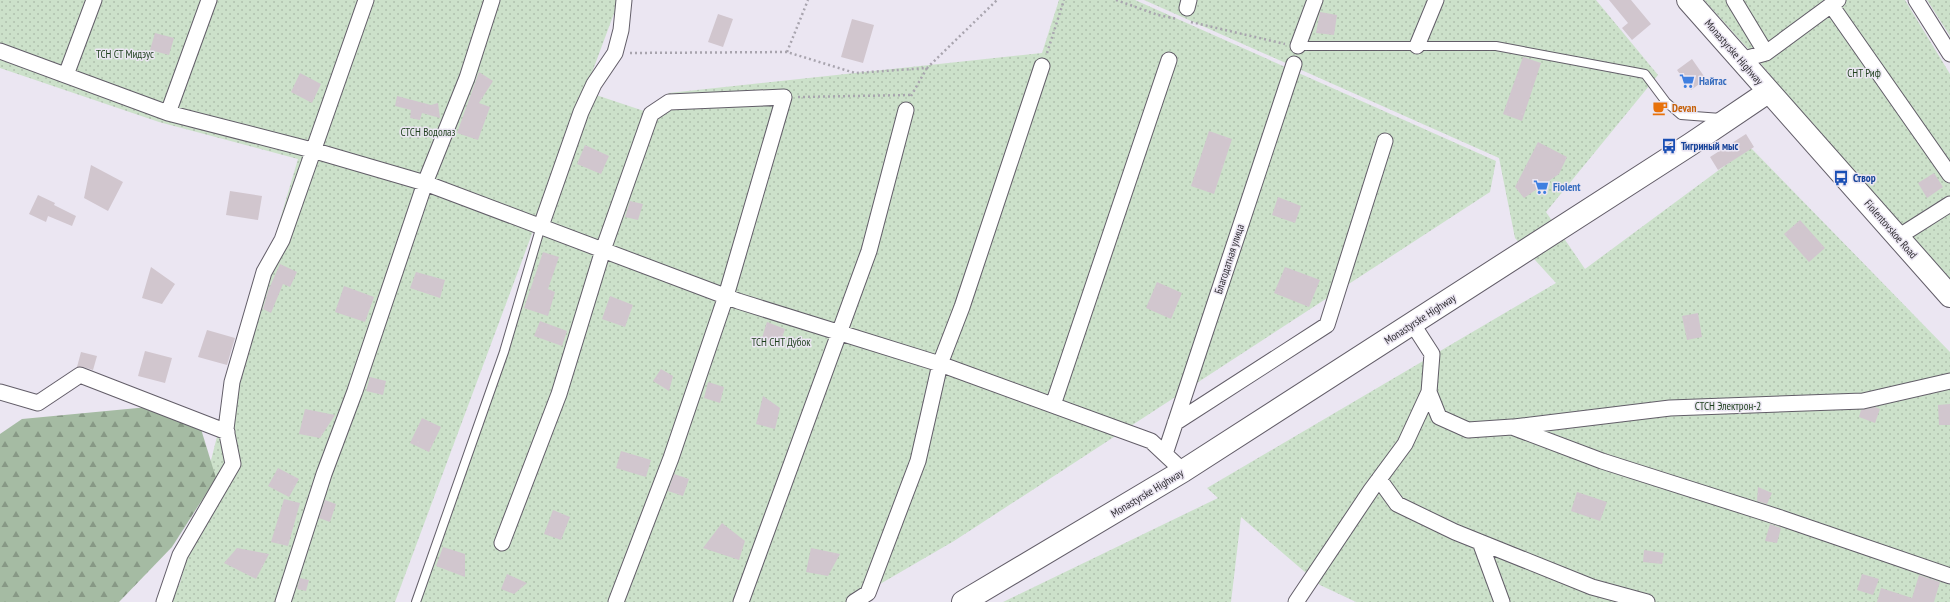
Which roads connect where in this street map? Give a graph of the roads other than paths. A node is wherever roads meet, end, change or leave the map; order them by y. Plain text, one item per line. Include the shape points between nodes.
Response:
1 (94, 0) edge
2 (209, 0) edge
3 (366, 0) edge
4 (492, 0) edge
5 (624, 0) edge
6 (1315, 0) edge
7 (1436, 0) edge
8 (1688, 0) edge
9 (1734, 0) edge
10 (1916, 0) edge
11 (1834, 3) edge
12 (1298, 46) joint
13 (1417, 46) junction
14 (0, 51) edge
15 (1766, 53) junction
16 (1950, 54) edge
17 (1169, 60) dead end
18 (1740, 60) junction
19 (1294, 64) dead end
20 (1042, 66) road end
21 (66, 75) junction
22 (1768, 92) junction
23 (906, 110) road end
24 (168, 113) junction
25 (1730, 118) junction
26 (1385, 141) dead end
27 (312, 150) junction
28 (1950, 175) edge
29 (425, 183) junction
30 (1950, 204) edge
31 (541, 226) junction
32 (1898, 237) junction
33 (603, 250) junction
34 (726, 296) junction
35 (1950, 296) edge
36 (1412, 324) junction
37 (839, 332) junction
38 (940, 364) junction
39 (1950, 381) edge
40 (0, 392) edge
41 (1429, 392) junction
42 (1052, 405) junction
43 (1175, 423) junction
44 (1512, 427) junction
45 (227, 432) junction
46 (1165, 454) junction
47 (1183, 471) junction
48 (1379, 479) junction
49 (1480, 542) junction
50 (502, 544) dead end
51 (1950, 576) edge
52 (164, 602) edge
53 (282, 602) edge
54 (416, 602) edge
55 (616, 602) edge
56 (741, 602) edge
57 (854, 602) edge
58 (963, 602) edge
59 (1296, 602) edge
60 (1502, 602) edge
61 (1647, 602) edge

1 - 21 street
2 - 24 street
3 - 27 street
4 - 29 street via 467,78
5 - 31 street via 621,30 615,53 594,84 581,112
6 - 12 street
7 - 13 street
8 - 18 main road, Monastyrske Highway
9 - 15 street
10 - 16 street
11 - 15 street
11 - 28 street
12 - 13 lane
13 - 25 lane via 1496,46 1645,74 1666,102 1682,115
14 - 21 street
15 - 18 street
17 - 42 street
18 - 22 main road, Monastyrske Highway
19 - 43 street, Благодатная улица
20 - 38 street via 962,307
21 - 24 street
22 - 25 main road, Monastyrske Highway
22 - 32 main road, Fiolentovskoe Road
23 - 37 street via 869,251
24 - 27 street
25 - 36 main road, Monastyrske Highway
26 - 43 street via 1327,325
27 - 29 street
27 - 45 street via 282,240 264,272 232,382
29 - 31 street
29 - 53 street
30 - 32 street
31 - 33 street
31 - 54 lane via 504,352
32 - 35 main road, Fiolentovskoe Road
33 - 34 street
33 - 34 street via 651,114 669,102 784,97
33 - 50 street via 559,394
34 - 37 street
34 - 55 street via 671,458
36 - 41 street via 1432,354
36 - 47 main road, Monastyrske Highway
37 - 38 street
37 - 56 street
38 - 42 street
38 - 57 street via 918,461 868,593
39 - 44 street via 1862,400 1670,408
40 - 45 street via 38,403 80,375
41 - 44 street via 1439,417 1468,430
41 - 48 street via 1405,444
42 - 46 street via 1151,441
43 - 46 street, Благодатная улица
44 - 51 street via 1602,461 1781,518
45 - 52 street via 233,464 180,555
46 - 47 street
47 - 58 main road, Monastyrske Highway
48 - 49 street via 1397,504
48 - 59 street
49 - 60 street
49 - 61 street via 1592,587

